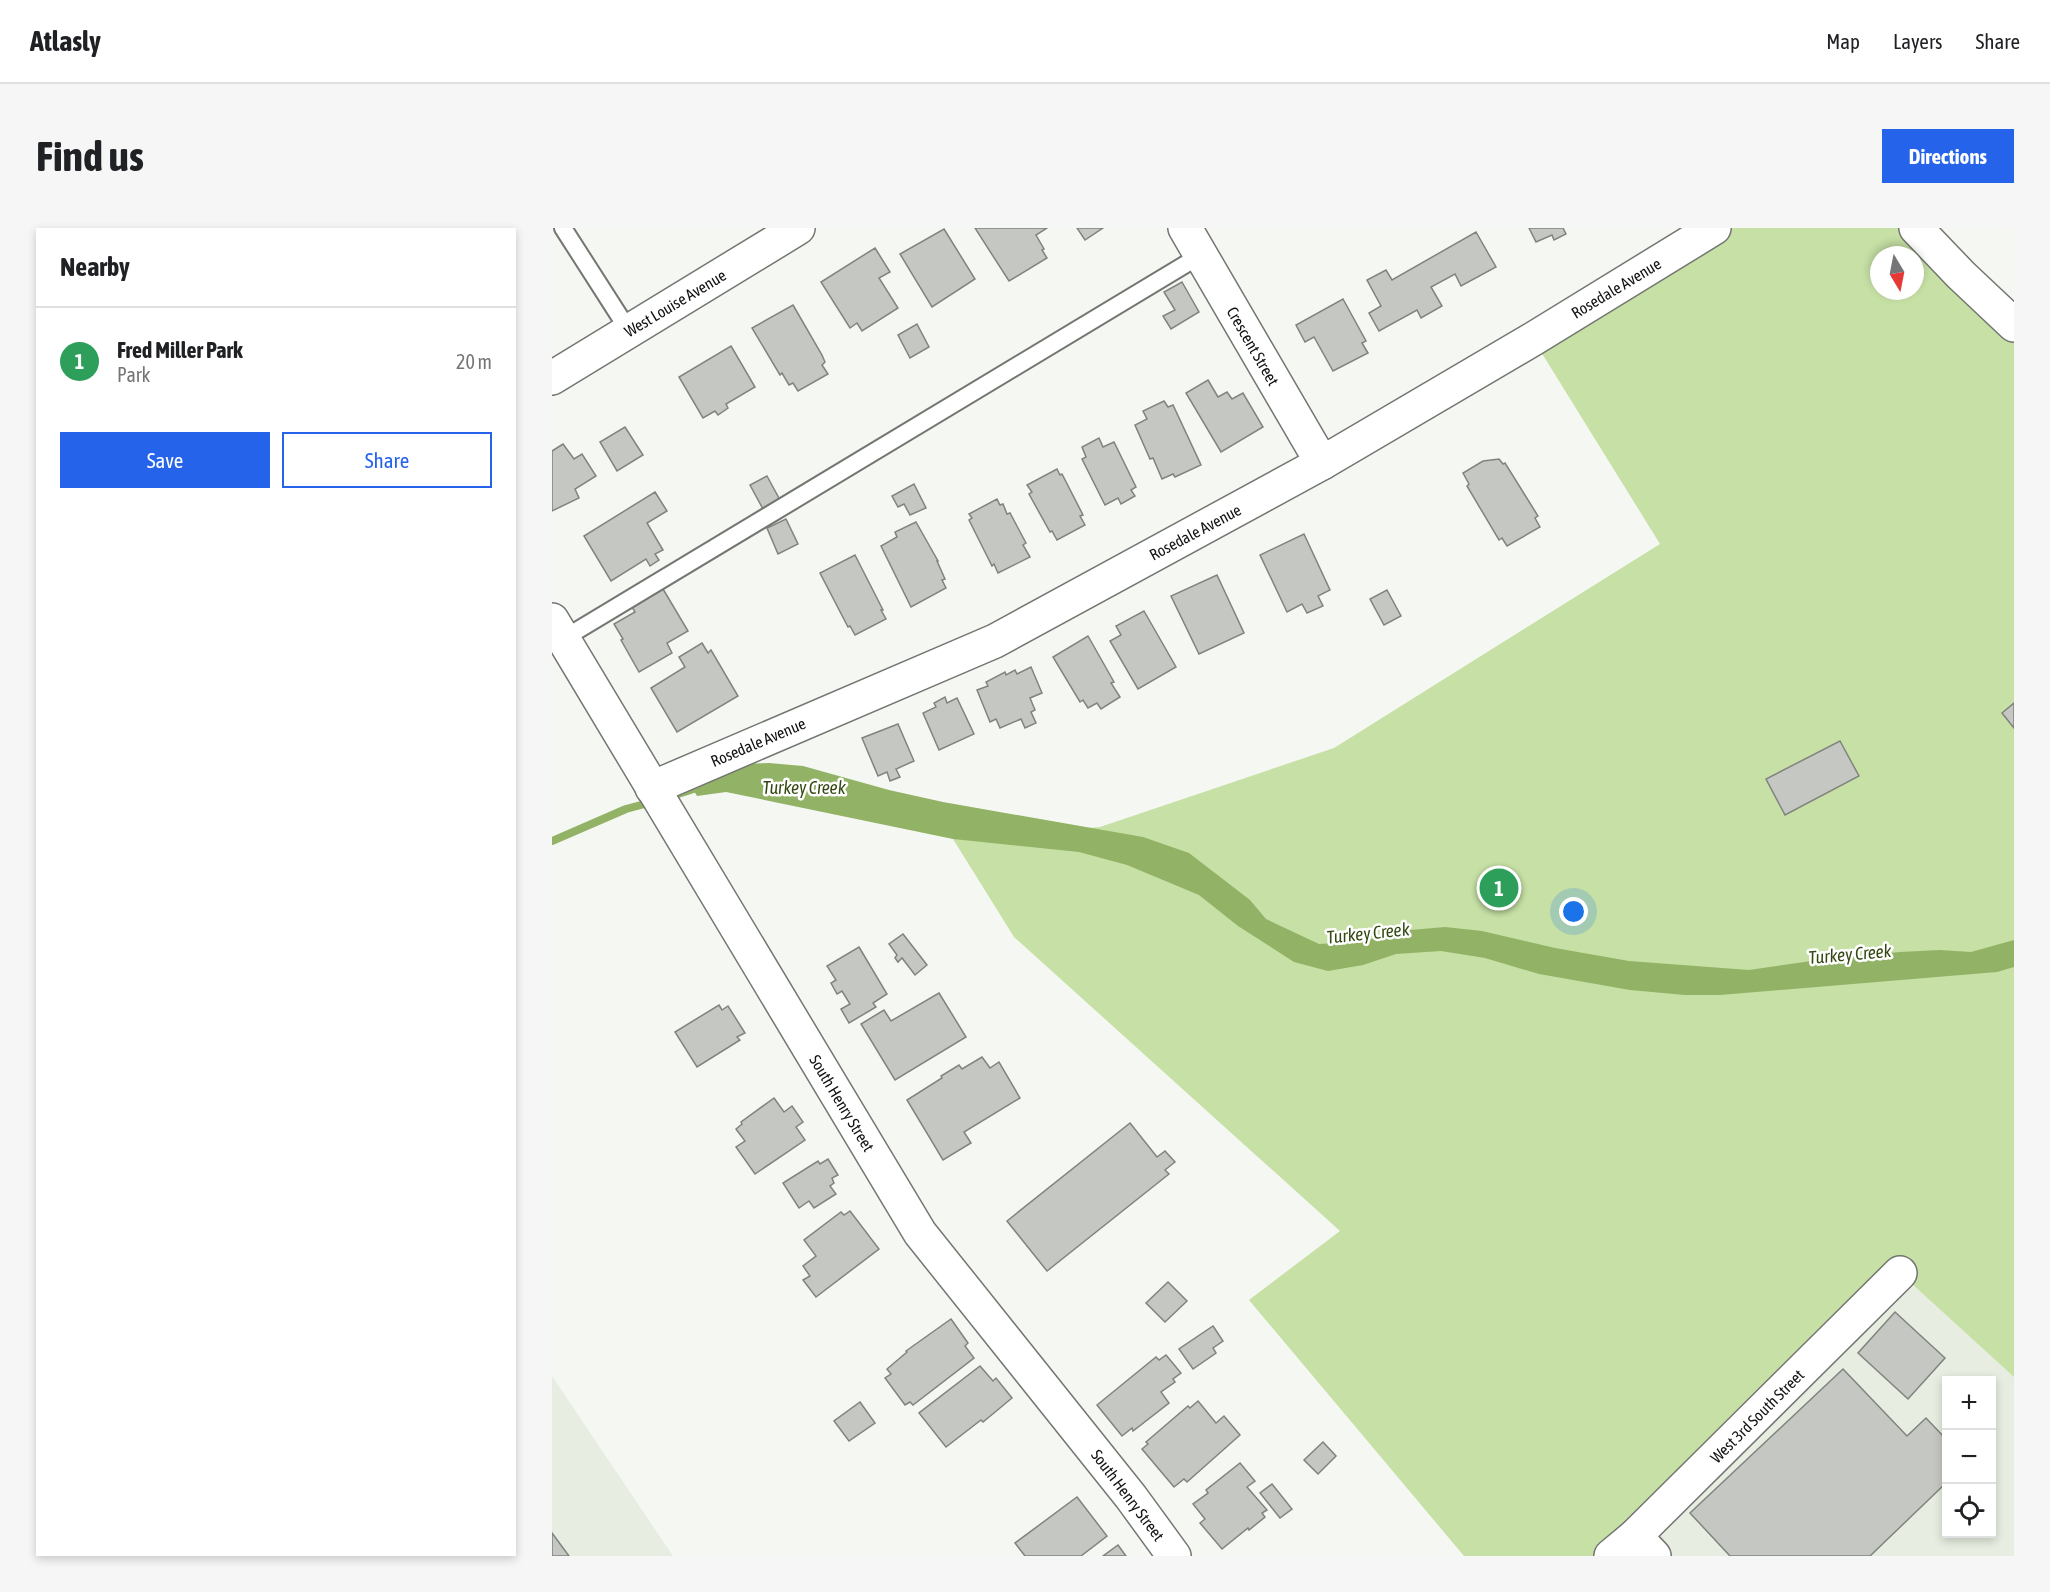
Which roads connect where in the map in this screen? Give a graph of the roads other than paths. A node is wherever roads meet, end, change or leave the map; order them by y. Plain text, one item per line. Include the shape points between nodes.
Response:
1 (563, 228) edge
2 (798, 228) edge
3 (1714, 228) edge
4 (1916, 228) edge
5 (1193, 242) edge
6 (2014, 325) edge
7 (629, 331) junction
8 (552, 378) edge
9 (1322, 464) junction
10 (558, 630) edge
11 (652, 788) junction
12 (1900, 1273) dead end
13 (1634, 1549) edge
14 (1174, 1556) edge

1 - 7 lane
2 - 7 street, West Louise Avenue
3 - 9 street, Rosedale Avenue
4 - 6 street
5 - 9 street, Crescent Street
5 - 10 lane
7 - 8 street, West Louise Avenue
9 - 11 street, Rosedale Avenue via 994,641
10 - 11 street, South Henry Street
11 - 14 street, South Henry Street via 920,1233
12 - 13 street, West 3rd South Street

